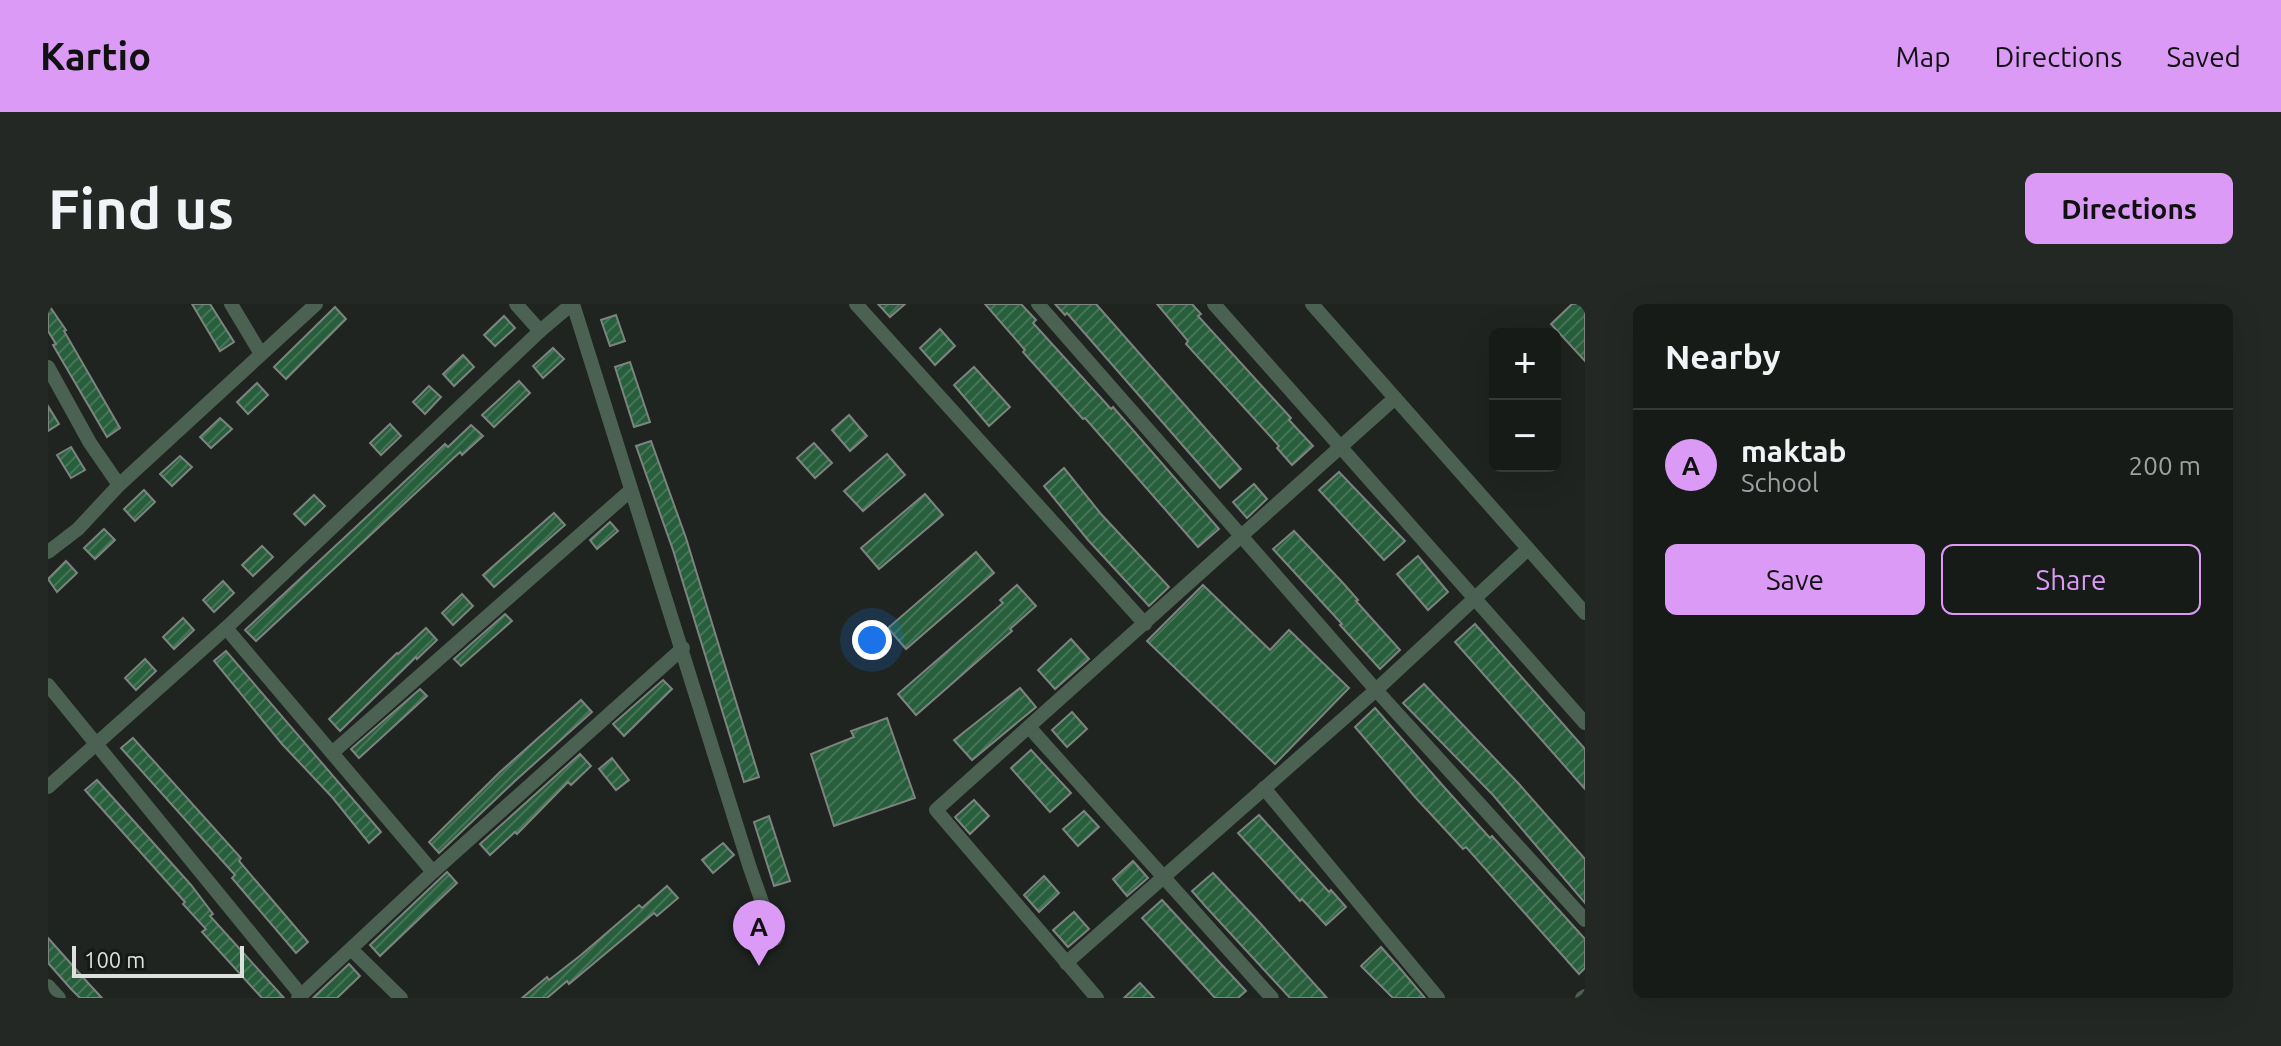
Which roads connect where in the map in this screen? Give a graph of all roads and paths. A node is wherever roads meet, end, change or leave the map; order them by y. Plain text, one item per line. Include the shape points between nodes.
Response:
1 (231, 304) edge
2 (316, 304) edge
3 (516, 304) edge
4 (573, 304) edge
5 (856, 304) edge
6 (1038, 304) edge
7 (1214, 304) edge
8 (1312, 304) edge
9 (540, 331) junction
10 (261, 354) junction
11 (48, 367) edge
12 (1395, 398) junction
13 (1341, 448) junction
14 (119, 485) junction
15 (631, 490) junction
16 (1241, 536) junction
17 (1528, 549) junction
18 (48, 552) edge
19 (1475, 599) junction
20 (1585, 613) edge
21 (1145, 624) junction
22 (226, 628) junction
23 (683, 648) junction
24 (48, 685) edge
25 (1376, 690) junction
26 (1585, 723) edge
27 (1029, 727) junction
28 (94, 744) junction
29 (332, 753) junction
30 (48, 787) edge
31 (1264, 788) junction
32 (433, 872) junction
33 (1164, 876) junction
34 (1585, 920) edge
35 (775, 939) dead end
36 (352, 950) junction
37 (1066, 963) junction
38 (299, 996) edge
39 (401, 998) edge
40 (1097, 998) edge
41 (1272, 998) edge
42 (1438, 998) edge

1 - 10 street
2 - 10 street
3 - 9 street
4 - 9 street
4 - 15 street
5 - 21 street
6 - 16 street
7 - 13 street
8 - 12 street
9 - 22 street
10 - 14 street
11 - 14 street
12 - 13 street
12 - 17 street
13 - 16 street
13 - 19 street
14 - 18 street
15 - 23 street
15 - 29 street
16 - 21 street
16 - 25 street
17 - 19 street
17 - 20 street
19 - 25 street
19 - 26 street
21 - 27 street
22 - 28 street
22 - 29 street
23 - 32 street
23 - 35 street
24 - 28 street
25 - 31 street
25 - 34 street
27 - 33 street
27 - 37 street via 936,810
28 - 30 street
28 - 38 street
29 - 32 street
31 - 33 street
31 - 42 street
32 - 36 street
33 - 37 street
33 - 41 street
36 - 38 street
36 - 39 street
37 - 40 street

